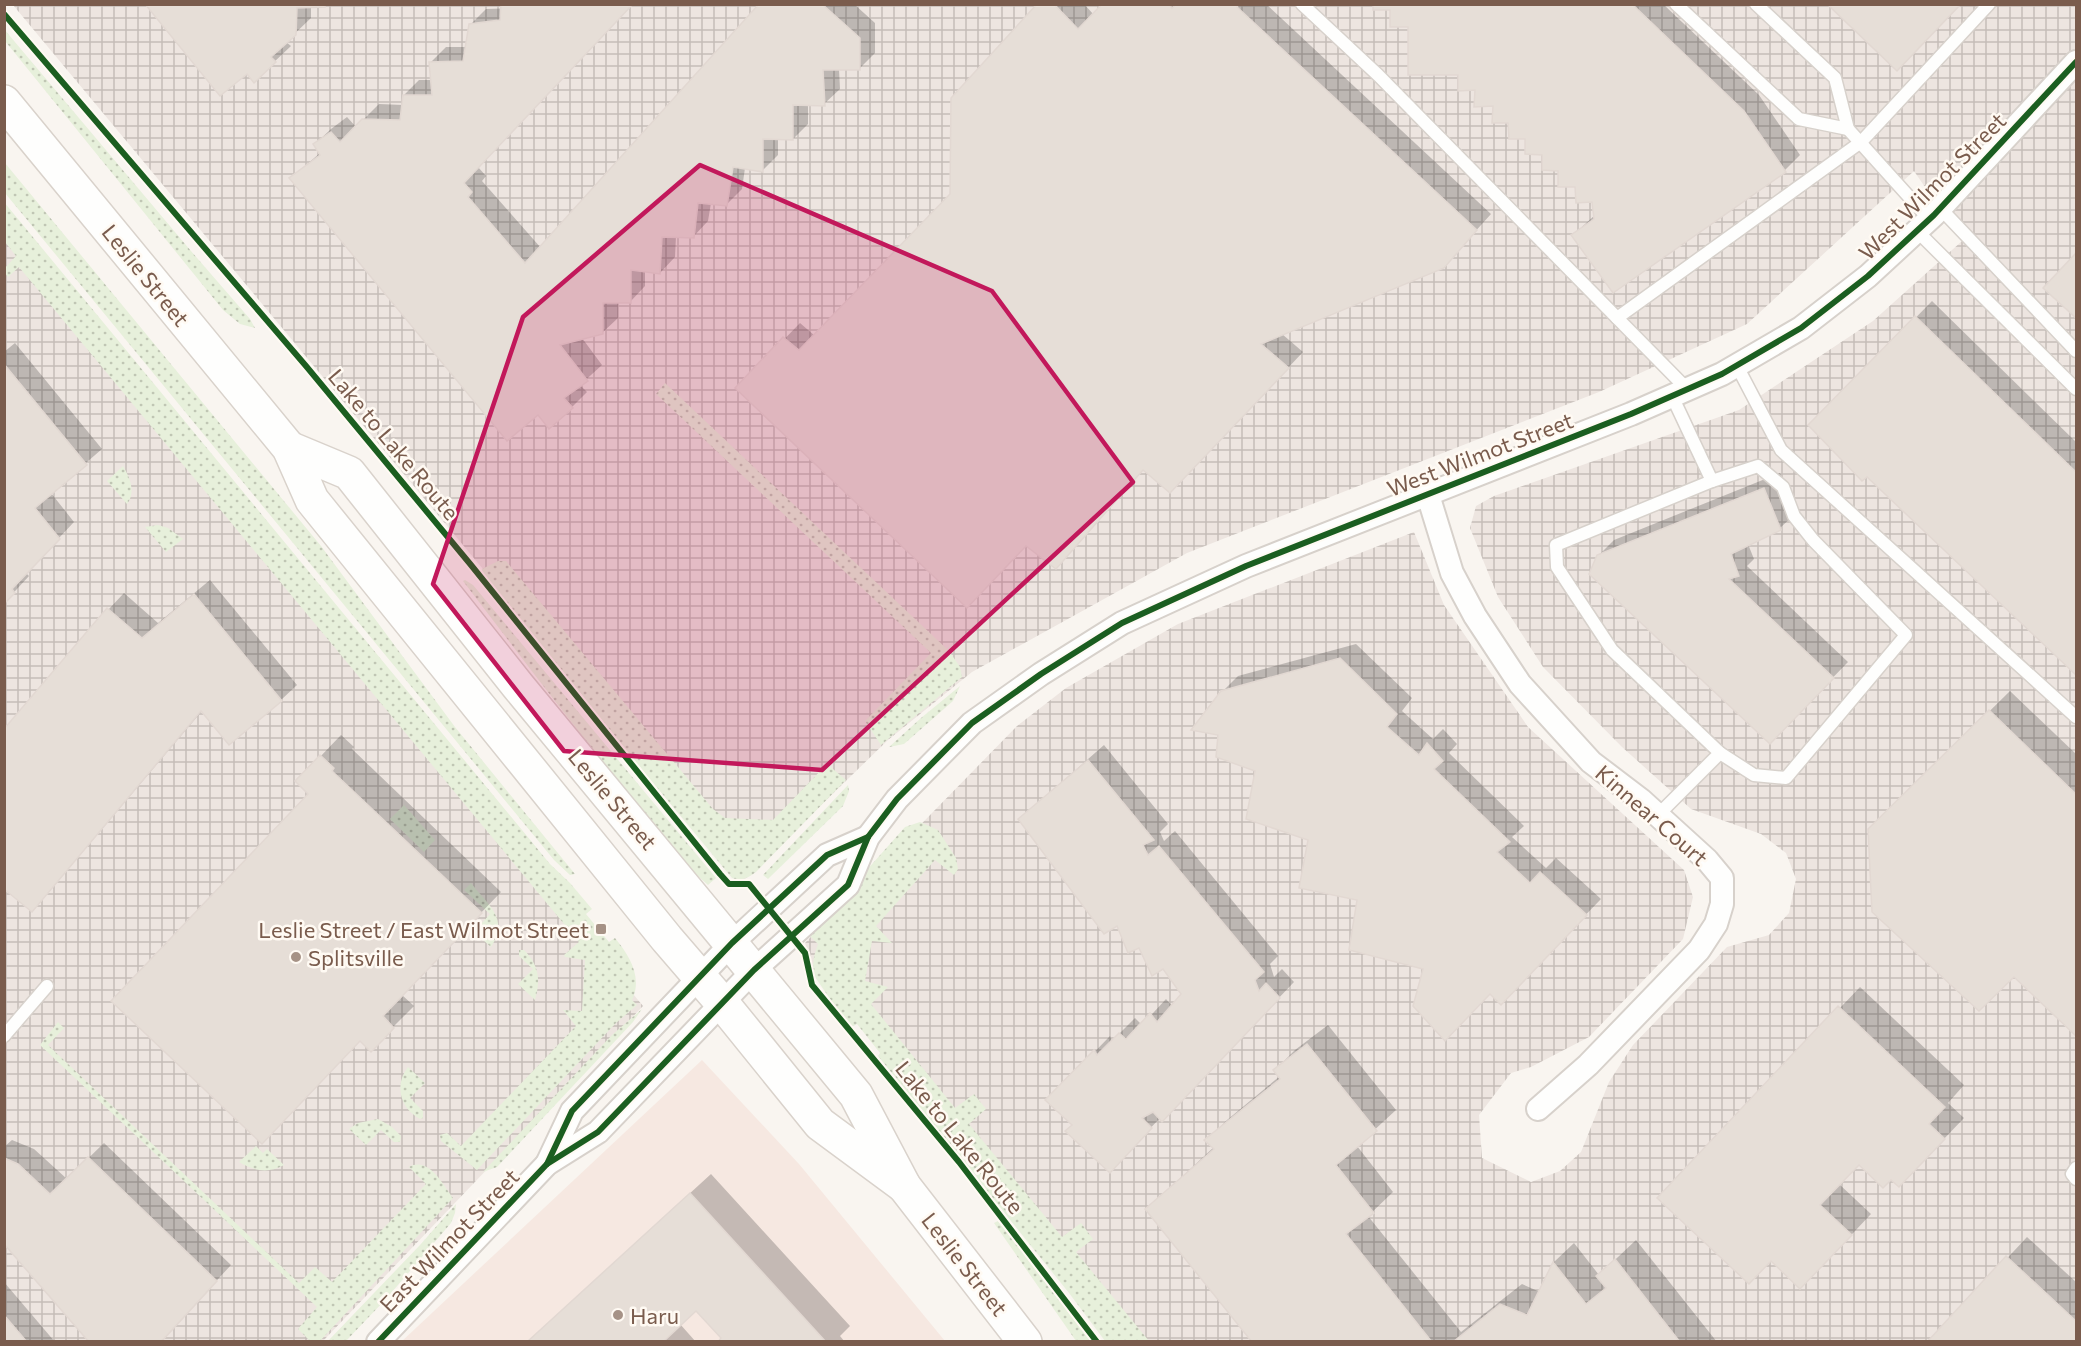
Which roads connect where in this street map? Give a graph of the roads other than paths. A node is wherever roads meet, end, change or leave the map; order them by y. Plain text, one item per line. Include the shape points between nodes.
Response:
1 (1302, 4) edge
2 (1676, 4) edge
3 (1756, 4) edge
4 (1989, 4) edge
5 (2076, 62) edge
6 (4, 102) edge
7 (1848, 129) junction
8 (1861, 142) junction
9 (1929, 219) junction
10 (1617, 318) junction
11 (2076, 351) edge
12 (1737, 366) junction
13 (2076, 388) edge
14 (1680, 393) junction
15 (288, 448) junction
16 (1712, 481) junction
17 (1428, 495) junction
18 (2076, 717) edge
19 (1720, 753) junction
20 (1658, 815) junction
21 (868, 837) junction
22 (732, 943) junction
23 (754, 970) junction
24 (699, 978) junction
25 (47, 986) dead end
26 (723, 1004) junction
27 (4, 1036) edge
28 (1538, 1109) dead end
29 (547, 1164) junction
30 (2076, 1168) edge
31 (2076, 1179) edge
32 (904, 1186) junction
33 (378, 1341) edge
34 (1025, 1341) edge

1 - 10 lane via 1378,75
2 - 7 lane via 1799,120
3 - 7 lane via 1835,78
4 - 8 lane
5 - 9 street, West Wilmot Street
6 - 15 main road, Leslie Street
7 - 8 lane
8 - 9 lane
8 - 10 lane
9 - 11 lane
9 - 12 street, West Wilmot Street via 1868,276 1801,328
9 - 13 lane
10 - 14 lane
12 - 14 street, West Wilmot Street
12 - 18 lane via 1781,450
14 - 16 lane
14 - 17 street, West Wilmot Street
15 - 22 main road, Leslie Street via 349,473 518,686
15 - 24 main road, Leslie Street via 312,500
16 - 19 lane via 1556,545 1557,567 1612,650
16 - 19 lane via 1758,466 1783,488 1794,516 1813,540 1906,635 1786,778 1754,775
17 - 20 street, Kinnear Court via 1452,573 1520,684 1591,762
17 - 21 street, West Wilmot Street via 1246,566 1122,623 972,723 897,799
19 - 20 lane
20 - 28 street, Kinnear Court via 1722,878 1722,904 1716,924 1699,950 1588,1065
21 - 22 street, West Wilmot Street via 827,855
21 - 23 street, West Wilmot Street via 848,885
22 - 23 main road, Leslie Street
22 - 24 street, East Wilmot Street
23 - 26 street, East Wilmot Street
23 - 32 main road, Leslie Street via 856,1095
24 - 26 main road, Leslie Street
24 - 29 street, East Wilmot Street via 572,1111
25 - 27 lane
26 - 29 street, East Wilmot Street via 598,1132
26 - 32 main road, Leslie Street via 820,1124
29 - 33 street, East Wilmot Street
30 - 31 lane via 2072,1174
32 - 34 main road, Leslie Street

